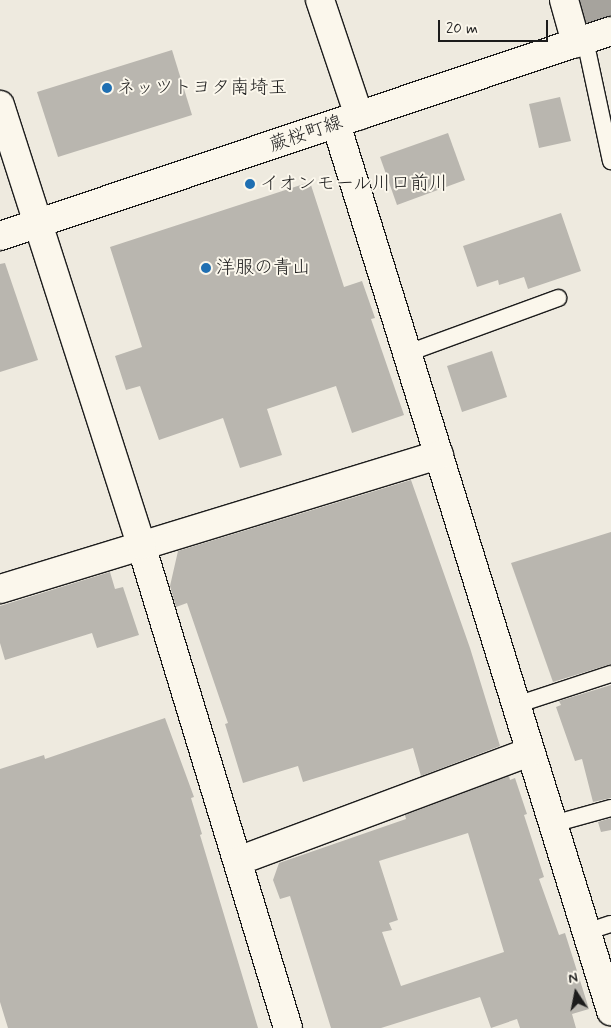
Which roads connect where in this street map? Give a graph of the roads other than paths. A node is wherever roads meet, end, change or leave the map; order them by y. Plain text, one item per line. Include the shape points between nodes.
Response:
1 (320, 0) edge
2 (564, 0) edge
3 (590, 38) edge
4 (0, 104) edge
5 (347, 120) junction
6 (611, 161) edge
7 (38, 224) junction
8 (0, 236) edge
9 (558, 298) dead end
10 (408, 353) junction
11 (439, 455) junction
12 (141, 545) junction
13 (0, 589) edge
14 (611, 674) edge
15 (516, 705) junction
16 (530, 752) junction
17 (611, 808) edge
18 (553, 824) junction
19 (238, 861) junction
20 (599, 928) edge
21 (611, 1011) edge
22 (288, 1028) edge

1 - 5 street
2 - 3 street
3 - 5 street, 蕨桜町線
3 - 6 lane
4 - 7 street
5 - 7 street, 蕨桜町線
5 - 10 street
7 - 8 street, 蕨桜町線
7 - 12 street
9 - 10 lane
10 - 11 street
11 - 12 street
11 - 15 street
12 - 13 street
12 - 19 street
14 - 15 lane
15 - 16 street
16 - 18 street
16 - 19 street
17 - 18 lane
18 - 20 street
19 - 22 street
20 - 21 street

